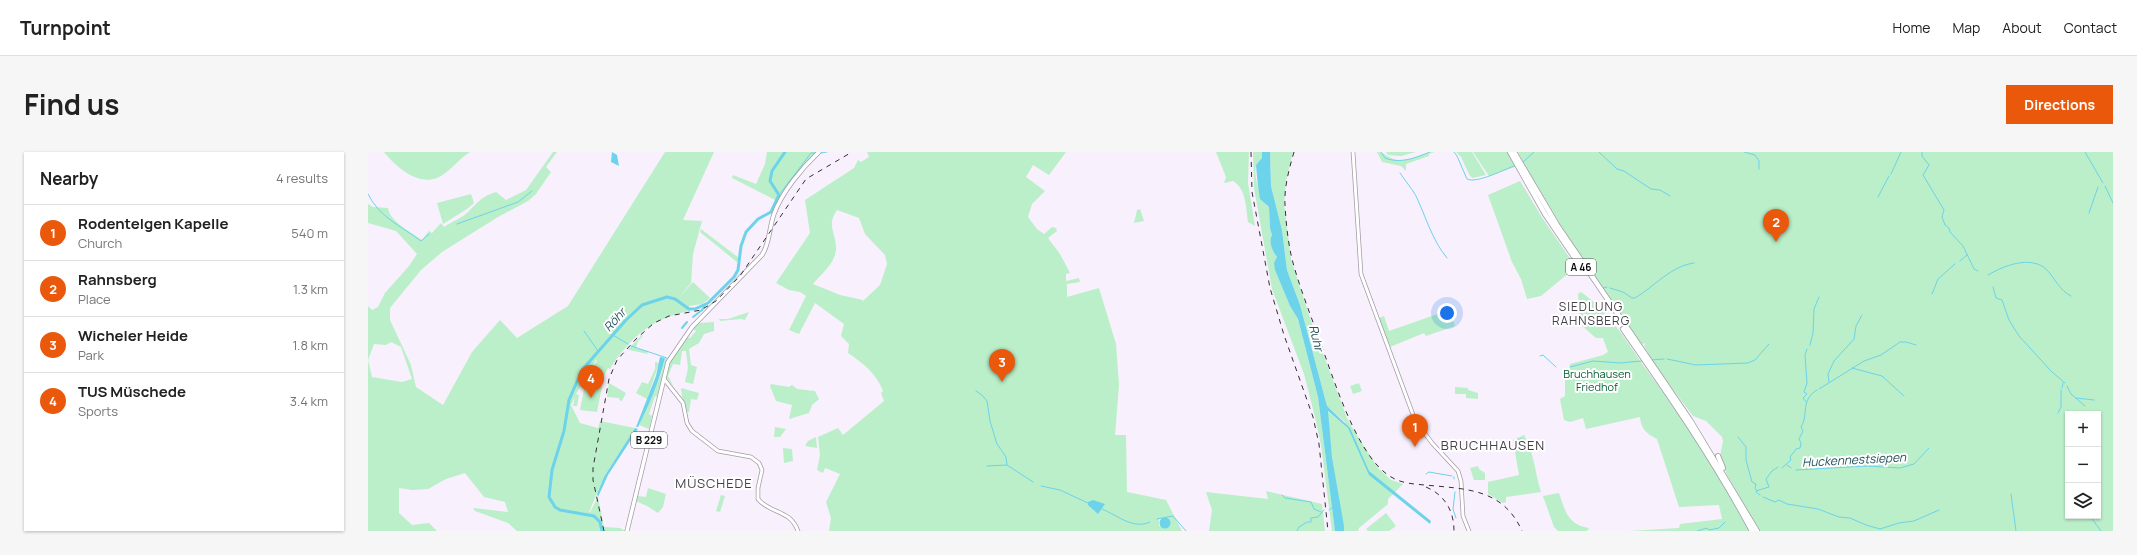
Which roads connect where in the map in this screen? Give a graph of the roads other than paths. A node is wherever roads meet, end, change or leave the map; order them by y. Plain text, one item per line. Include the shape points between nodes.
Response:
1 (1353, 152) edge
2 (1510, 152) edge
3 (1514, 152) edge
4 (817, 154) edge
5 (1530, 184) junction
6 (1653, 369) junction
7 (664, 379) junction
8 (1676, 399) junction
9 (1694, 418) dead end
10 (1718, 456) dead end
11 (1728, 479) junction
12 (627, 531) edge
13 (798, 531) edge
14 (1468, 531) edge
15 (1752, 531) edge
16 (1757, 531) edge

1 - 14 street via 1359,260 1363,281 1415,420 1458,471 1463,516
2 - 5 highway, A 46
3 - 5 highway, A 46
4 - 7 main road, B 229 via 779,204 773,216 763,254 692,327 670,358
5 - 6 highway, A 46
6 - 8 highway, A 46
6 - 15 highway, A 46 via 1711,459
7 - 12 main road, B 229
7 - 13 street via 681,400 692,431 718,452 751,457 759,463 762,470 758,499 788,516
8 - 9 highway
8 - 11 highway, A 46
10 - 11 highway
11 - 16 highway, A 46

